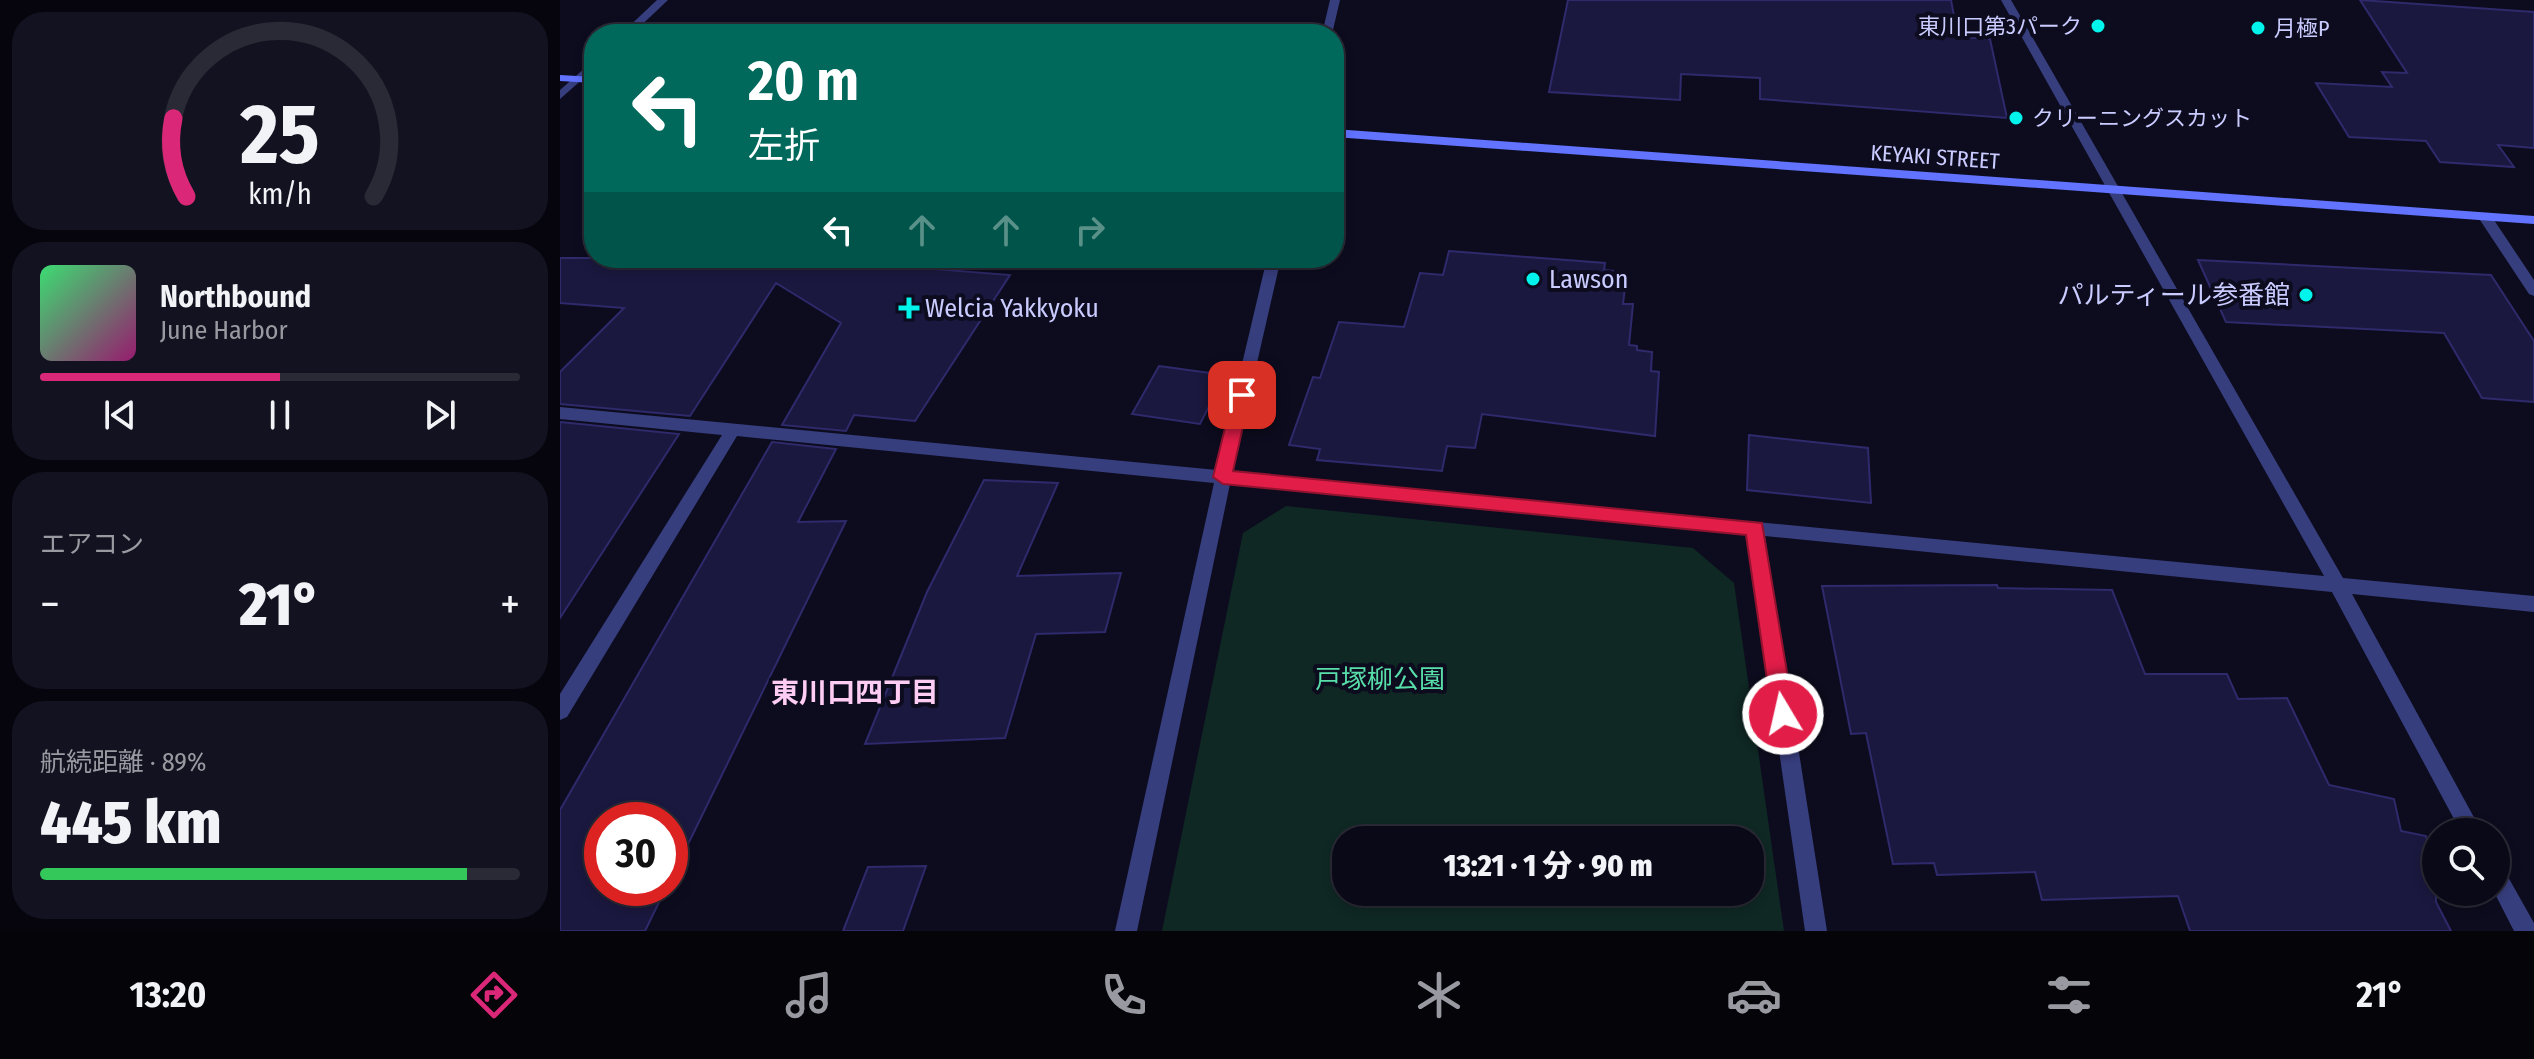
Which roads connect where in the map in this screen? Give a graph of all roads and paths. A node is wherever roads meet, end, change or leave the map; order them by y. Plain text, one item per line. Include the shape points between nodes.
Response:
1 (663, 0) edge
2 (1335, 0) edge
3 (2006, 0) edge
4 (637, 24) edge
5 (1329, 24) edge
6 (584, 72) edge
7 (560, 78) edge
8 (577, 79) junction
9 (584, 79) edge
10 (560, 96) edge
11 (1344, 134) edge
12 (2116, 191) junction
13 (2485, 217) junction
14 (2534, 220) edge
15 (1272, 268) edge
16 (2534, 291) edge
17 (560, 413) edge
18 (733, 430) junction
19 (1223, 477) junction
20 (1755, 528) junction
21 (2336, 582) junction
22 (2534, 604) edge
23 (560, 711) edge
24 (2464, 818) edge
25 (2510, 901) edge
26 (1126, 931) edge
27 (1816, 931) edge
28 (2526, 931) edge

1 - 4 street
2 - 5 street
3 - 12 street
6 - 8 street
7 - 8 street
8 - 9 street
8 - 10 street
11 - 12 street, KEYAKI STREET
12 - 13 street, KEYAKI STREET
12 - 21 street
13 - 14 street, KEYAKI STREET
13 - 16 street
15 - 19 street
17 - 18 street
18 - 19 street
18 - 23 street
19 - 20 street
19 - 26 street
20 - 21 street
20 - 27 street
21 - 22 street
21 - 24 street
25 - 28 street

